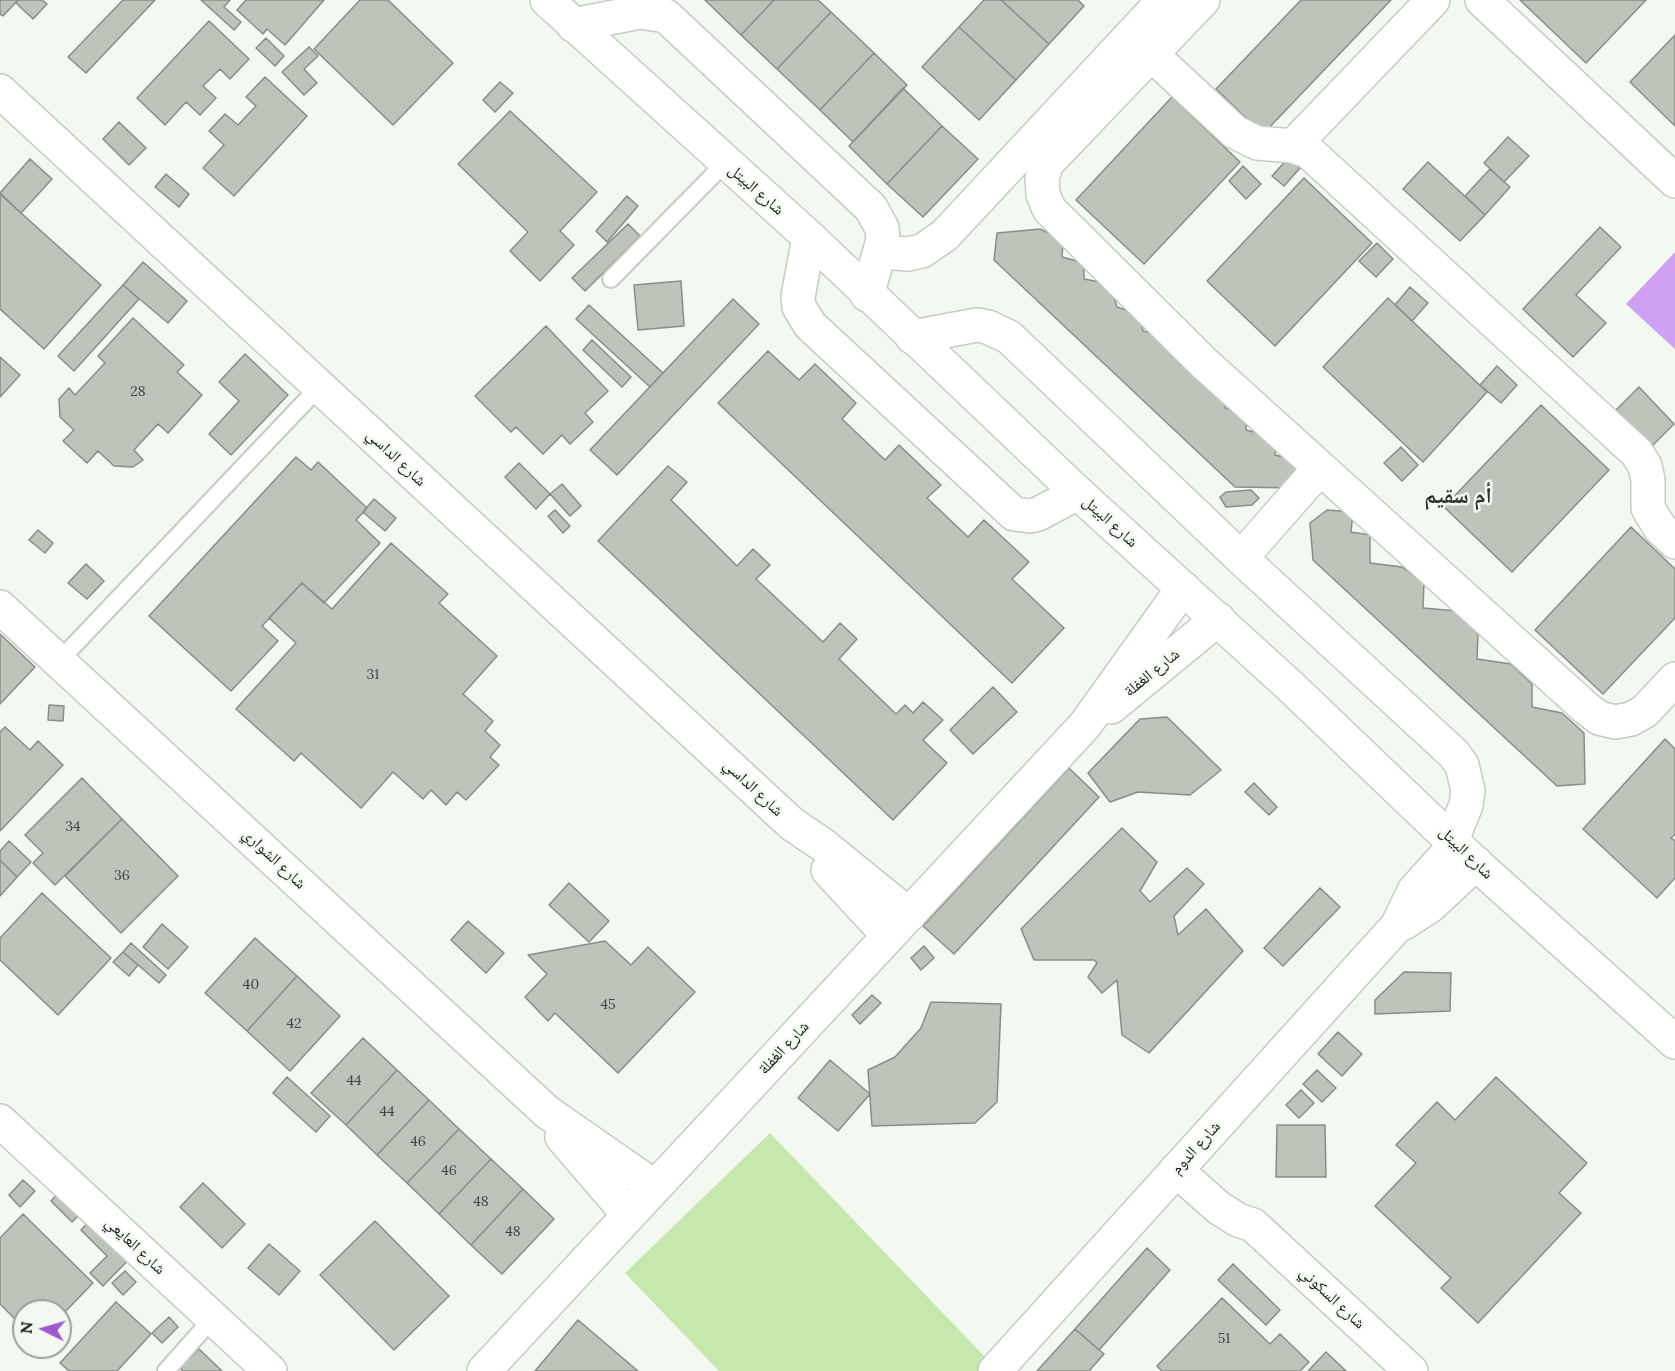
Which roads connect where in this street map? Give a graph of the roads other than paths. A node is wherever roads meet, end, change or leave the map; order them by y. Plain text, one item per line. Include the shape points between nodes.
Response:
1 (547, 0) edge
2 (1164, 0) edge
3 (1203, 0) edge
4 (1433, 0) edge
5 (1482, 0) edge
6 (657, 8) edge
7 (573, 25) junction
8 (1151, 54) junction
9 (0, 92) edge
10 (1293, 146) junction
11 (725, 163) junction
12 (1675, 181) edge
13 (809, 237) junction
14 (881, 252) junction
15 (611, 279) dead end
16 (867, 295) junction
17 (912, 337) junction
18 (320, 387) junction
19 (1320, 468) junction
20 (1078, 493) junction
21 (1675, 542) edge
22 (1242, 558) junction
23 (1183, 588) junction
24 (0, 607) edge
25 (1218, 619) junction
26 (58, 661) junction
27 (1675, 679) edge
28 (1085, 725) junction
29 (1461, 849) junction
30 (899, 925) junction
31 (1675, 1042) edge
32 (547, 1112) junction
33 (0, 1121) edge
34 (1184, 1161) junction
35 (655, 1187) junction
36 (629, 1215) junction
37 (213, 1318) junction
38 (166, 1371) edge
39 (270, 1371) edge
40 (484, 1371) edge
41 (995, 1371) edge
42 (1411, 1371) edge

1 - 7 street, شارع البيتل
2 - 14 street via 945,235 922,251
3 - 8 street
4 - 10 street
5 - 12 street
6 - 7 street
6 - 14 street via 871,208 882,228
7 - 11 street, شارع البيتل
8 - 10 street via 1235,132 1257,142
8 - 19 street via 1047,163 1042,178 1049,209 1203,362
9 - 18 street, شارع الداسي
10 - 21 street via 1315,157 1637,453 1648,480 1648,508 1660,528
11 - 13 street, شارع البيتل
11 - 15 lane
13 - 16 street, شارع البيتل
13 - 20 street via 798,297 810,325 1014,514 1038,514
14 - 16 street
16 - 17 street, شارع البيتل
17 - 20 street, شارع البيتل
17 - 22 street, شارع الدوم via 976,325 1010,337
18 - 26 lane
18 - 30 street, شارع الداسي via 792,824 824,845
19 - 22 street
19 - 27 street via 1599,718 1615,722 1631,719 1645,711
20 - 23 street, شارع البيتل
22 - 29 street, شارع الدوم via 1454,754 1467,778 1468,791
23 - 25 street, شارع البيتل
23 - 28 street, شارع الغفلة
24 - 26 street, شارع الشواري
25 - 28 street, شارع الغفلة
25 - 29 street, شارع البيتل
26 - 32 street, شارع الشواري
28 - 30 street, شارع الغفلة
29 - 31 street, شارع البيتل
29 - 34 street, شارع الدوم via 1414,891 1397,926
30 - 35 street, شارع الغفلة
32 - 35 street, شارع الشواري
32 - 36 street, شارع الشواري
33 - 37 street, شارع العايعي
34 - 41 street, شارع الدوم
34 - 42 street, شارع السكوني via 1219,1208 1252,1225
35 - 36 street, شارع الغفلة
36 - 40 street, شارع الغفلة
37 - 38 lane
37 - 39 street, شارع العايعي

